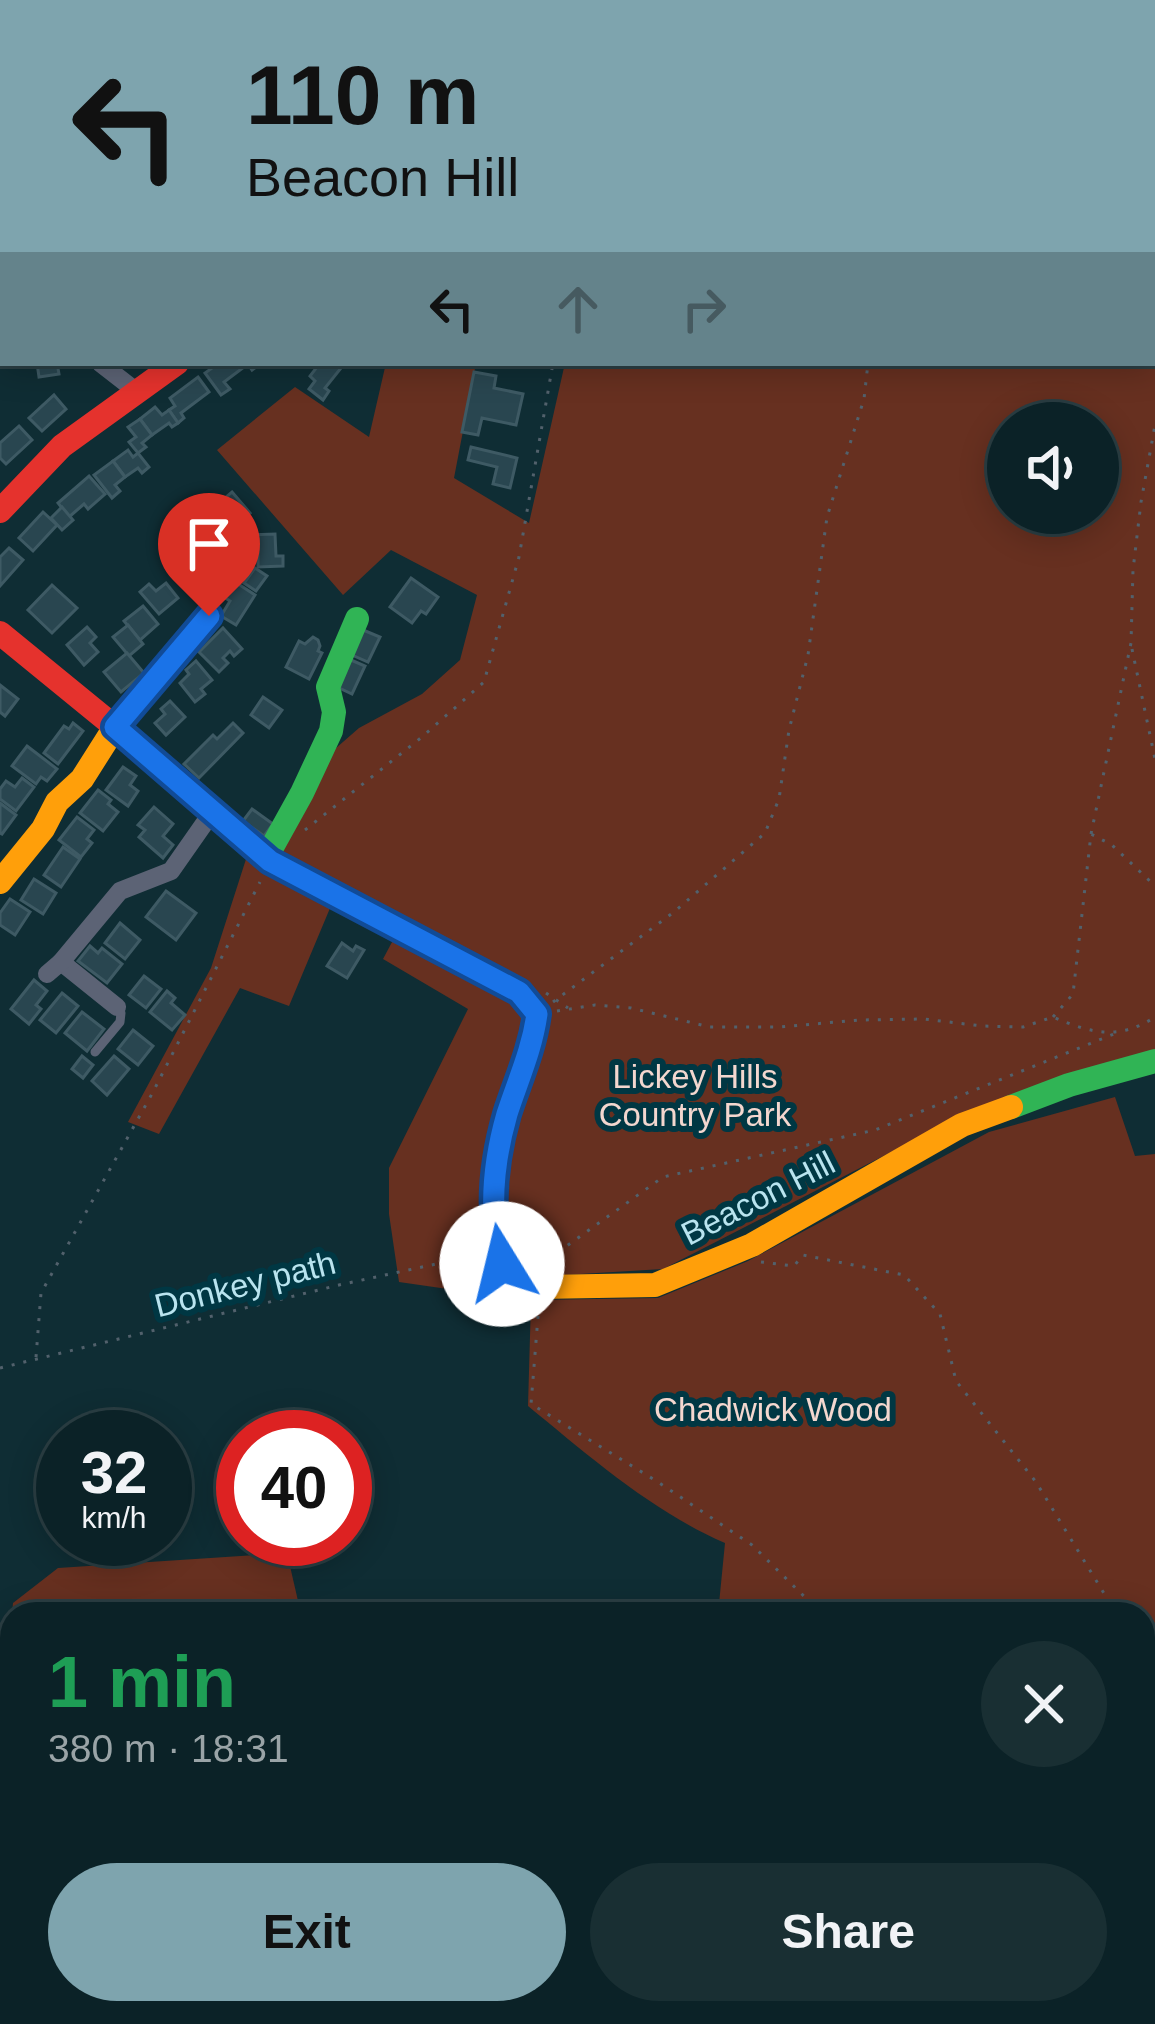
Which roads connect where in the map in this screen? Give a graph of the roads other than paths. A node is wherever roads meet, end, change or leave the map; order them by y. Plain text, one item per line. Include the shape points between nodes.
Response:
1 (104, 366) edge
2 (173, 366) edge
3 (136, 391) junction
4 (0, 512) edge
5 (235, 556) dead end
6 (209, 616) joint
7 (356, 619) dead end
8 (0, 633) edge
9 (115, 727) junction
10 (213, 811) junction
11 (268, 860) junction
12 (0, 882) edge
13 (117, 1006) joint
14 (95, 1052) dead end
15 (1155, 1061) edge

1 - 3 street
2 - 3 street
3 - 4 street via 62,446
5 - 6 lane via 210,586
6 - 9 street
7 - 11 street via 328,687 331,731
8 - 9 street
9 - 10 street
9 - 12 street
10 - 11 street
10 - 13 street via 171,871 120,891 54,968
11 - 15 street, Beacon Hill via 519,992 537,1014 492,1194 495,1239 540,1287 655,1285 752,1245 962,1125
13 - 14 lane via 120,1022

